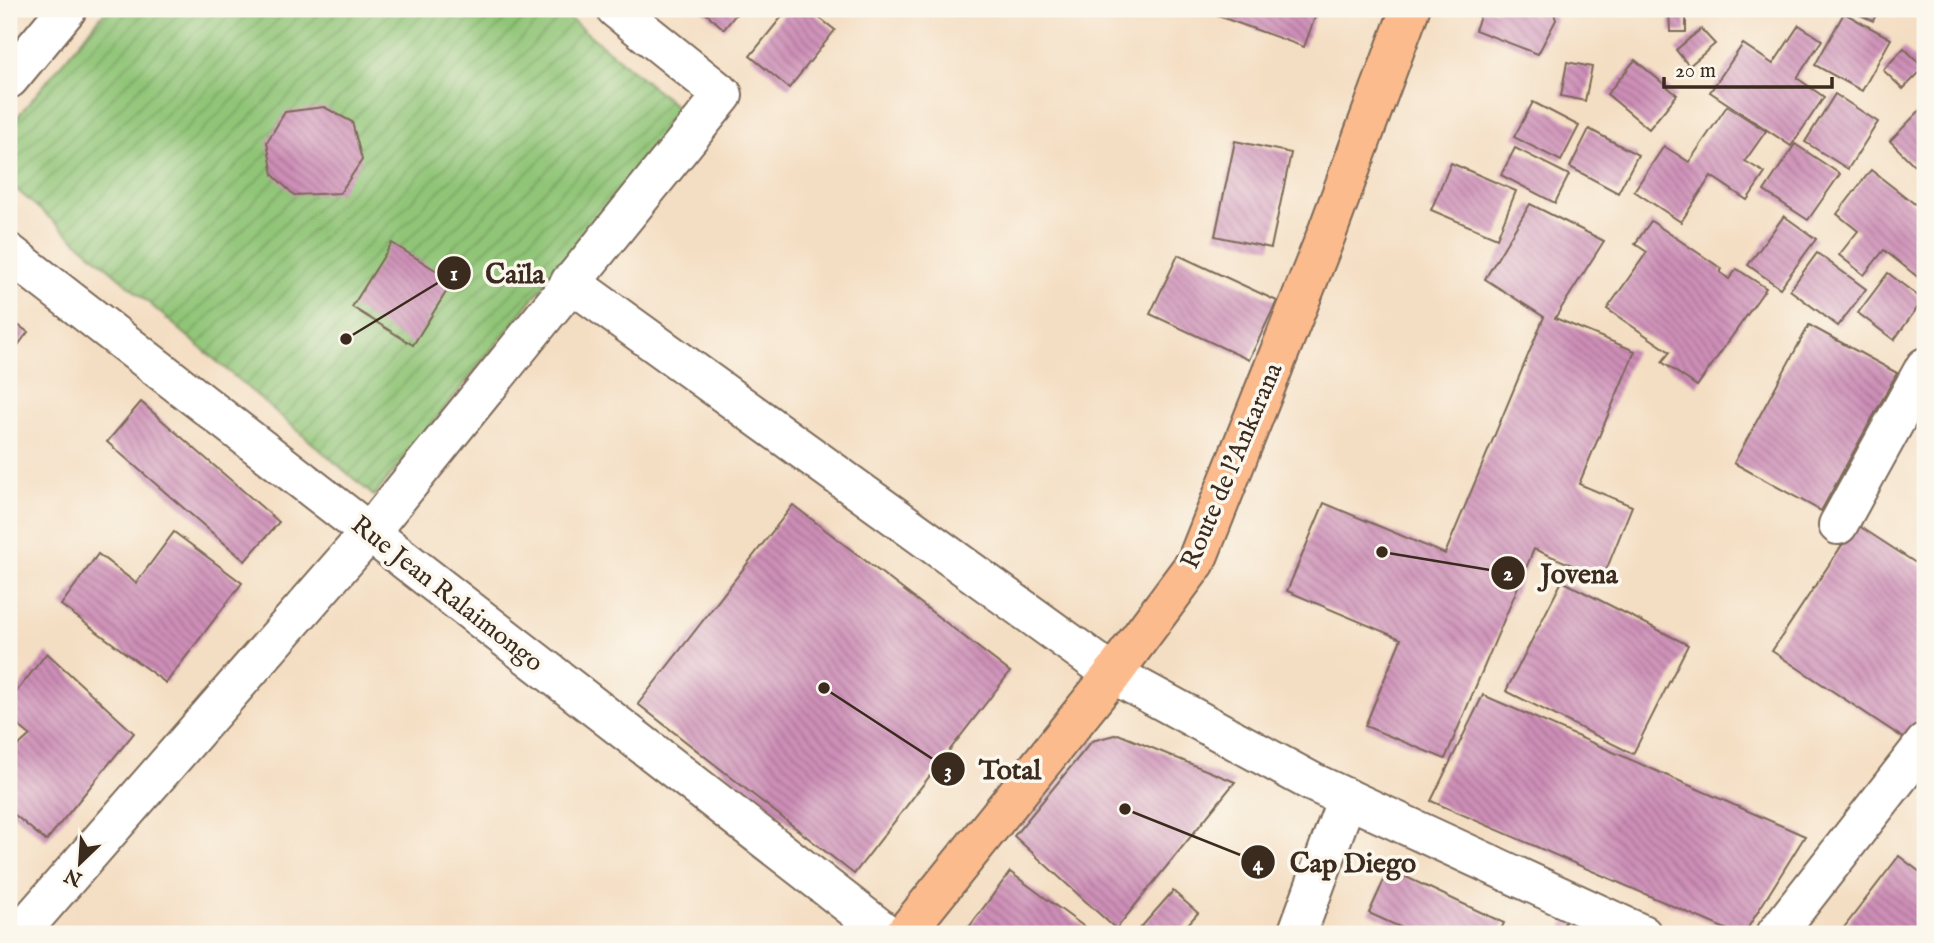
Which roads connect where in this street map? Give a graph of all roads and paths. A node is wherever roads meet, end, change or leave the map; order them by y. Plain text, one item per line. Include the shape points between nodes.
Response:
1 (67, 9) edge
2 (616, 9) edge
3 (1410, 9) edge
4 (9, 79) edge
5 (9, 253) edge
6 (570, 282) junction
7 (1925, 367) edge
8 (1838, 525) dead end
9 (369, 533) junction
10 (1113, 674) junction
11 (1925, 743) edge
12 (1347, 798) junction
13 (19, 934) edge
14 (887, 934) edge
15 (904, 934) edge
16 (1297, 934) edge
17 (1642, 934) edge
18 (1776, 934) edge

1 - 4 street
2 - 6 street via 723,95
3 - 10 main road, Route de l'Ankarana via 1196,562
5 - 9 street, Rue Jean Ralaimongo
6 - 9 street
6 - 10 street
7 - 8 street
9 - 13 street
9 - 14 street, Rue Jean Ralaimongo
10 - 12 street
10 - 15 main road, Route de l'Ankarana
11 - 18 street
12 - 16 street
12 - 17 street

